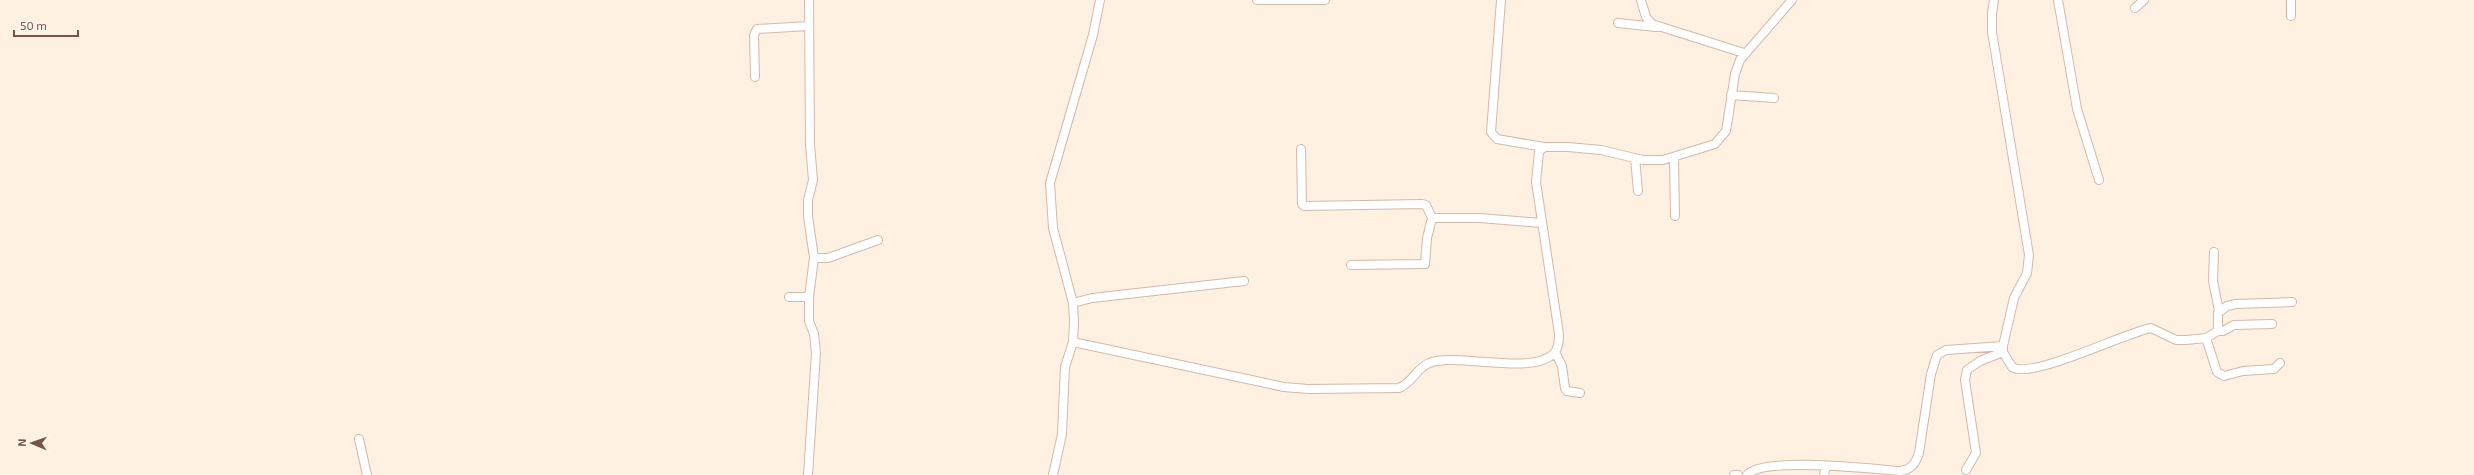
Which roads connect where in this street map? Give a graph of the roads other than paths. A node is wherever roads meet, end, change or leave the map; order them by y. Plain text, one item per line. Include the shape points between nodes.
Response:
1 (809, 0) edge
2 (1100, 0) edge
3 (1257, 0) edge
4 (1325, 0) edge
5 (1501, 0) edge
6 (1641, 0) edge
7 (1792, 0) edge
8 (1994, 0) edge
9 (2058, 0) edge
10 (2144, 0) edge
11 (2291, 0) edge
12 (2135, 8) dead end
13 (2291, 16) dead end
14 (1618, 24) dead end
15 (809, 26) junction
16 (1659, 28) junction
17 (1744, 53) junction
18 (754, 77) dead end
19 (1731, 94) junction
20 (1774, 98) dead end
21 (1544, 147) junction
22 (1301, 149) dead end
23 (1635, 158) junction
24 (1674, 159) junction
25 (2099, 180) dead end
26 (1638, 191) dead end
27 (1675, 216) dead end
28 (1432, 218) junction
29 (1541, 223) junction
30 (878, 240) dead end
31 (2214, 252) dead end
32 (814, 258) junction
33 (1351, 265) dead end
34 (1244, 281) dead end
35 (789, 297) dead end
36 (809, 297) junction
37 (2292, 302) dead end
38 (1073, 303) junction
39 (2218, 311) junction
40 (2272, 324) dead end
41 (2218, 331) junction
42 (2206, 338) junction
43 (1073, 342) junction
44 (2003, 349) junction
45 (1555, 352) junction
46 (2280, 363) dead end
47 (1580, 393) dead end
48 (358, 439) dead end
49 (1826, 466) junction
50 (1966, 470) dead end
51 (367, 475) edge
52 (808, 475) edge
53 (1053, 475) edge
54 (1734, 475) edge
55 (1738, 475) edge
56 (1747, 475) edge
57 (1824, 475) edge

1 - 15 street
2 - 38 street via 1091,42 1050,183 1056,242
3 - 4 street
5 - 21 street via 1491,132 1497,139
6 - 16 street via 1646,17
7 - 17 street
8 - 44 street via 1992,32 2029,255 2027,273 2014,298
9 - 25 street via 2077,109
10 - 12 street
11 - 13 street
14 - 16 street
15 - 18 street via 757,29 754,35
15 - 32 street via 810,145 814,163 808,208
16 - 17 street
17 - 19 street via 1735,74
19 - 20 street
19 - 24 street via 1728,124 1719,141 1710,147
21 - 23 street via 1601,150
21 - 29 street via 1537,158 1536,182
22 - 28 street via 1304,206 1422,204 1426,206
23 - 24 street
23 - 26 street
24 - 27 street
28 - 29 street via 1480,218
28 - 33 street via 1425,264
29 - 45 street via 1559,334
30 - 32 street via 834,256
31 - 39 street via 2213,281
32 - 36 street
34 - 38 street via 1092,298
35 - 36 street
36 - 52 street via 809,321 814,334 816,352
37 - 39 street via 2236,304
38 - 43 street
39 - 41 street
40 - 41 street via 2234,325
41 - 42 street
42 - 44 street via 2176,340 2156,328 2147,329 2054,363 2019,370 2012,368
42 - 46 street via 2217,372 2224,376 2274,368
43 - 45 street via 1244,380 1308,389 1399,388 1411,382 1429,363 1532,362 1543,360
43 - 53 street via 1065,367 1062,434
44 - 49 street via 1946,350 1937,355 1931,374 1921,447 1916,462 1909,468 1900,471
44 - 50 street via 1967,370 1965,380 1976,453
45 - 47 street via 1562,366 1565,388 1567,391
48 - 51 street
49 - 56 street via 1790,465 1760,468
49 - 57 street
54 - 55 street

